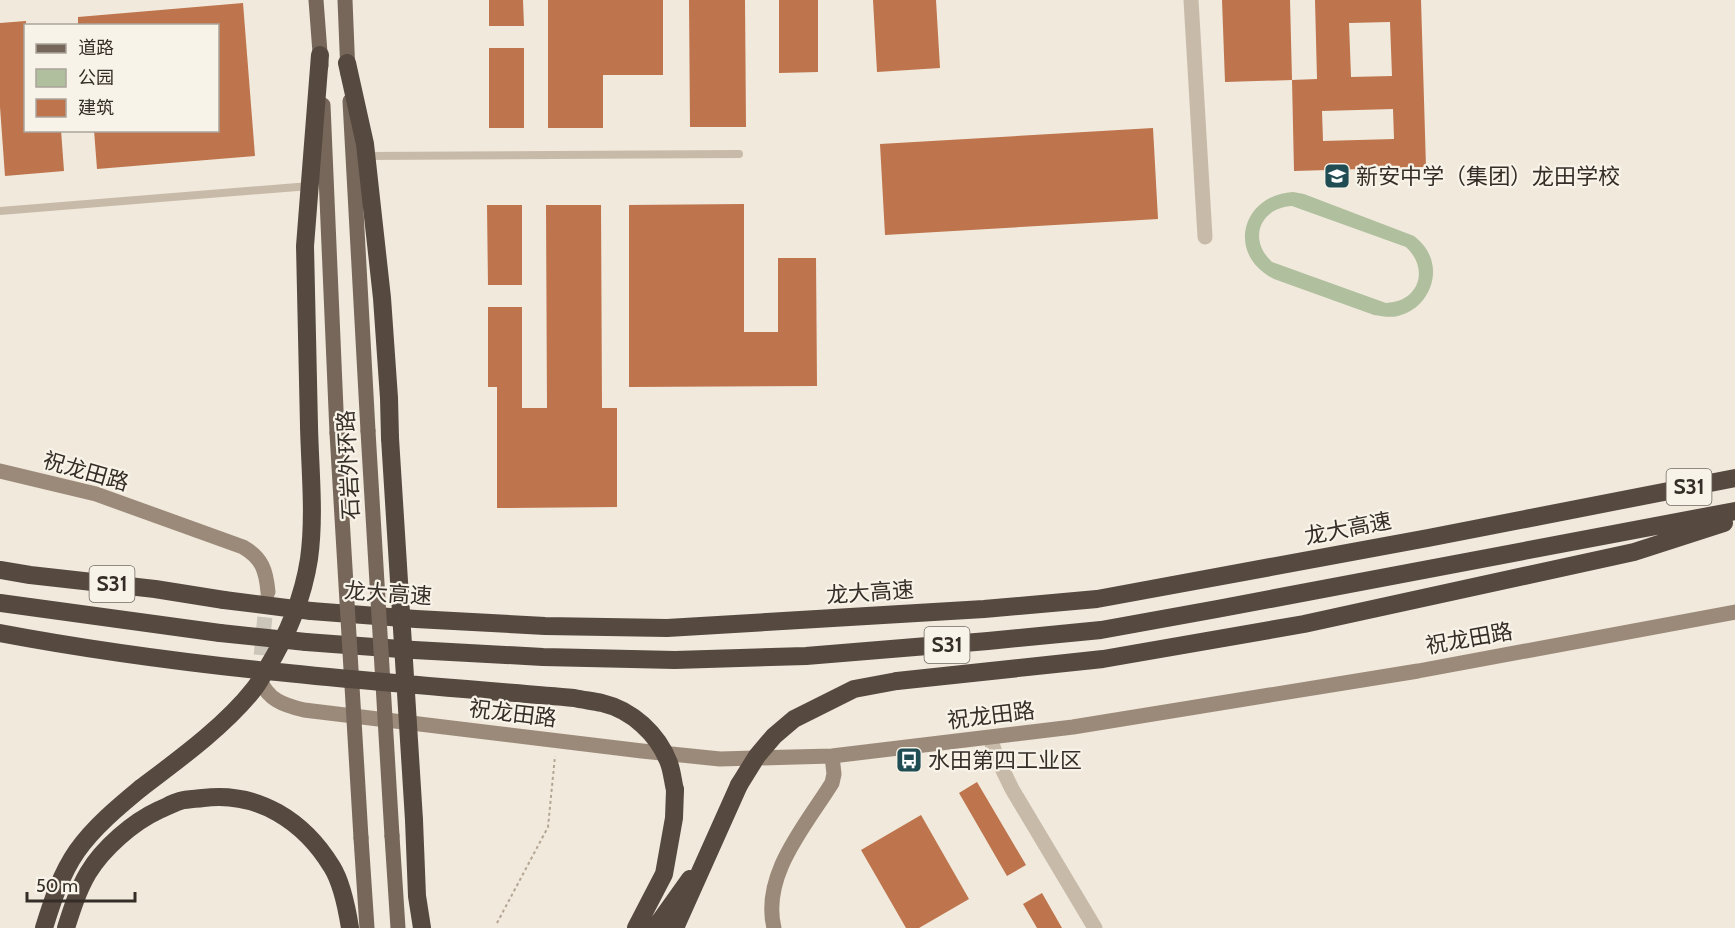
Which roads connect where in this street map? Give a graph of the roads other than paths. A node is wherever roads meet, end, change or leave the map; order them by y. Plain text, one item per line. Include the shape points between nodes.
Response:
1 (316, 0) edge
2 (345, 0) edge
3 (1191, 0) edge
4 (320, 55) junction
5 (348, 63) junction
6 (739, 154) dead end
7 (366, 156) junction
8 (310, 186) junction
9 (0, 211) edge
10 (1205, 237) dead end
11 (0, 471) edge
12 (1735, 478) edge
13 (1735, 511) edge
14 (1735, 519) edge
15 (0, 570) edge
16 (268, 592) tunnel mouth
17 (0, 603) edge
18 (1735, 612) edge
19 (0, 633) edge
20 (259, 678) tunnel mouth
21 (990, 738) junction
22 (832, 756) junction
23 (712, 848) junction
24 (53, 899) junction
25 (30, 928) edge
26 (44, 928) edge
27 (66, 928) edge
28 (350, 928) edge
29 (367, 928) edge
30 (398, 928) edge
31 (422, 928) edge
32 (636, 928) edge
33 (655, 928) edge
34 (675, 928) edge
35 (774, 928) edge
36 (1095, 928) edge

1 - 4 main road, 石岩外环路
2 - 5 main road, 石岩外环路
3 - 10 street
4 - 8 highway
4 - 29 main road, 石岩外环路, bridge via 337,433
5 - 7 highway
5 - 30 main road, 石岩外环路, bridge
6 - 7 lane
7 - 31 highway, bridge via 382,298
8 - 9 lane
8 - 24 highway, bridge via 304,246 311,539 291,623 255,689 223,722 114,811 77,850
11 - 16 street, 祝龙田路 via 96,494 243,547 262,566
12 - 15 highway, 龙大高速 / S31, bridge via 1097,599 667,628 545,626 311,611
13 - 17 highway, S31, bridge via 1101,630 806,656 675,660 414,650 220,633
14 - 23 highway, bridge via 1634,552 1304,624 1103,659 854,689 794,719 774,736 739,785
18 - 21 street, 祝龙田路 via 1418,670
19 - 32 highway, bridge via 290,675 604,703 645,727 659,743 670,765 675,790 664,874
20 - 22 street, 祝龙田路 via 272,698 304,711 720,759
21 - 22 street, 祝龙田路
21 - 36 street via 1012,789
22 - 35 street via 832,783 781,865 775,882
23 - 33 highway
23 - 34 highway
24 - 25 highway
24 - 26 highway
27 - 28 highway via 89,871 116,839 143,818 181,801 220,796 253,801 285,815 313,841 333,869

